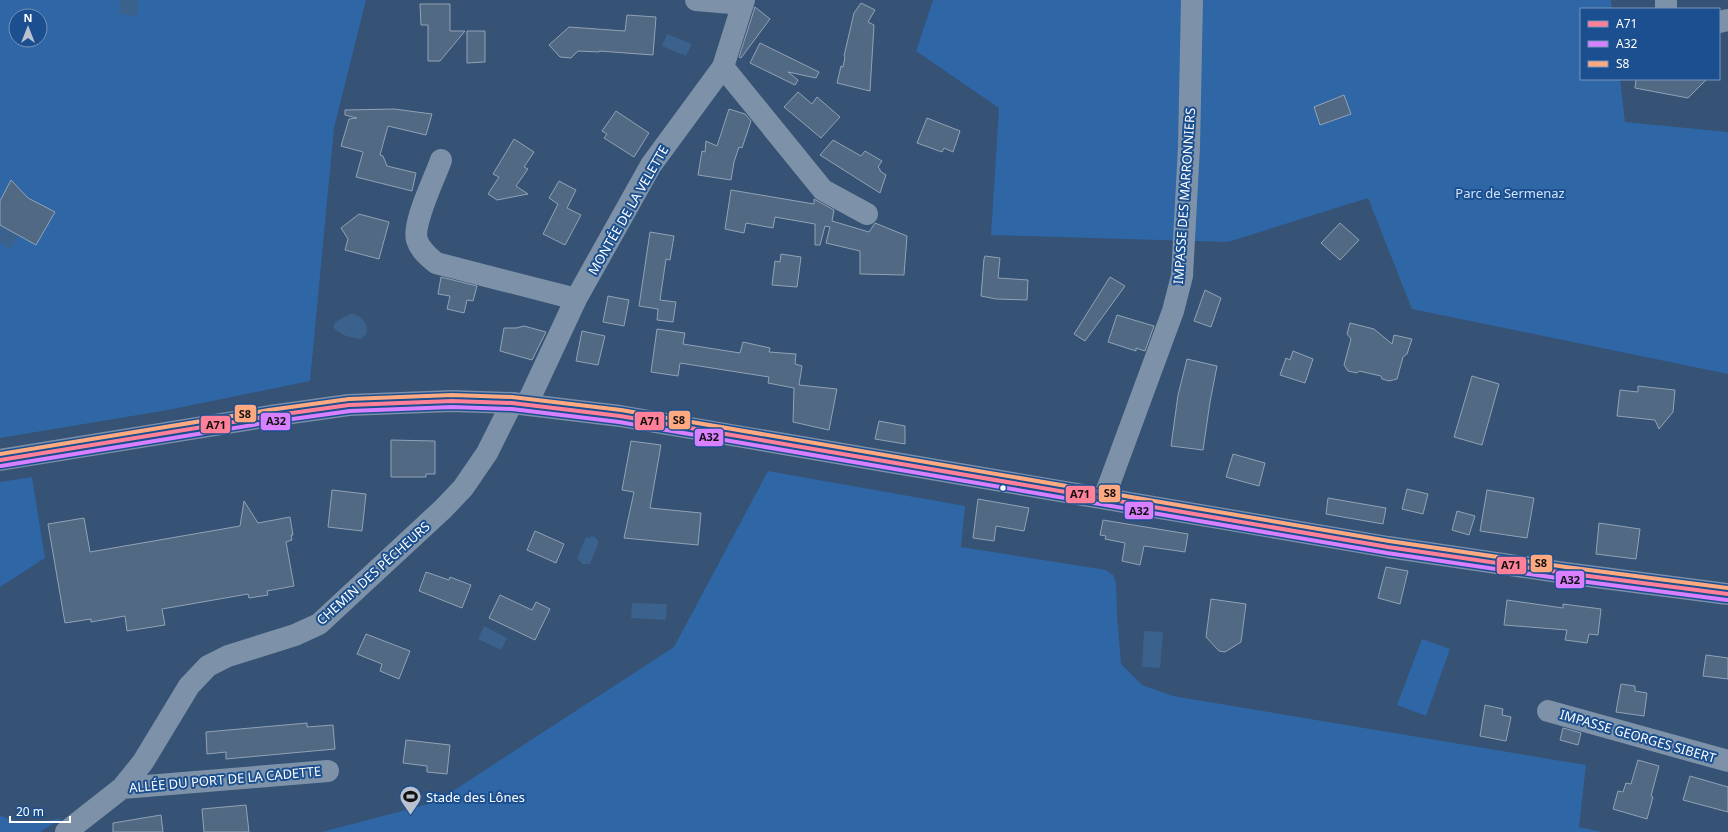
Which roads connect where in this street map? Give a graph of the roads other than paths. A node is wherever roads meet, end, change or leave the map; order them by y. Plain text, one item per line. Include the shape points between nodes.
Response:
1 (696, 0) edge
2 (1192, 0) edge
3 (743, 2) edge
4 (723, 67) junction
5 (441, 160) dead end
6 (867, 214) dead end
7 (576, 299) junction
8 (519, 403) junction
9 (0, 460) edge
10 (1104, 498) junction
11 (1728, 594) edge
12 (1548, 711) dead end
13 (1728, 761) edge
14 (328, 771) dead end
15 (122, 788) junction
16 (66, 832) edge

1 - 3 street
2 - 10 street, IMPASSE DES MARRONNIERS via 1189,147 1182,276 1173,312
3 - 4 street, MONTÉE DE LA VELETTE
4 - 6 street via 823,190
4 - 7 street, MONTÉE DE LA VELETTE via 651,165
5 - 7 street via 417,224 417,239 424,252 436,263
7 - 8 street, MONTÉE DE LA VELETTE
8 - 9 main road via 452,400 349,405
8 - 10 main road via 620,416
8 - 15 street, CHEMIN DES PÊCHEURS via 463,488 319,624 295,635 228,656 208,666 189,686 143,762
10 - 11 main road via 1396,548
12 - 13 street, IMPASSE GEORGES SIBERT
14 - 15 street, ALLÉE DU PORT DE LA CADETTE
15 - 16 street, CHEMIN DES PÊCHEURS

